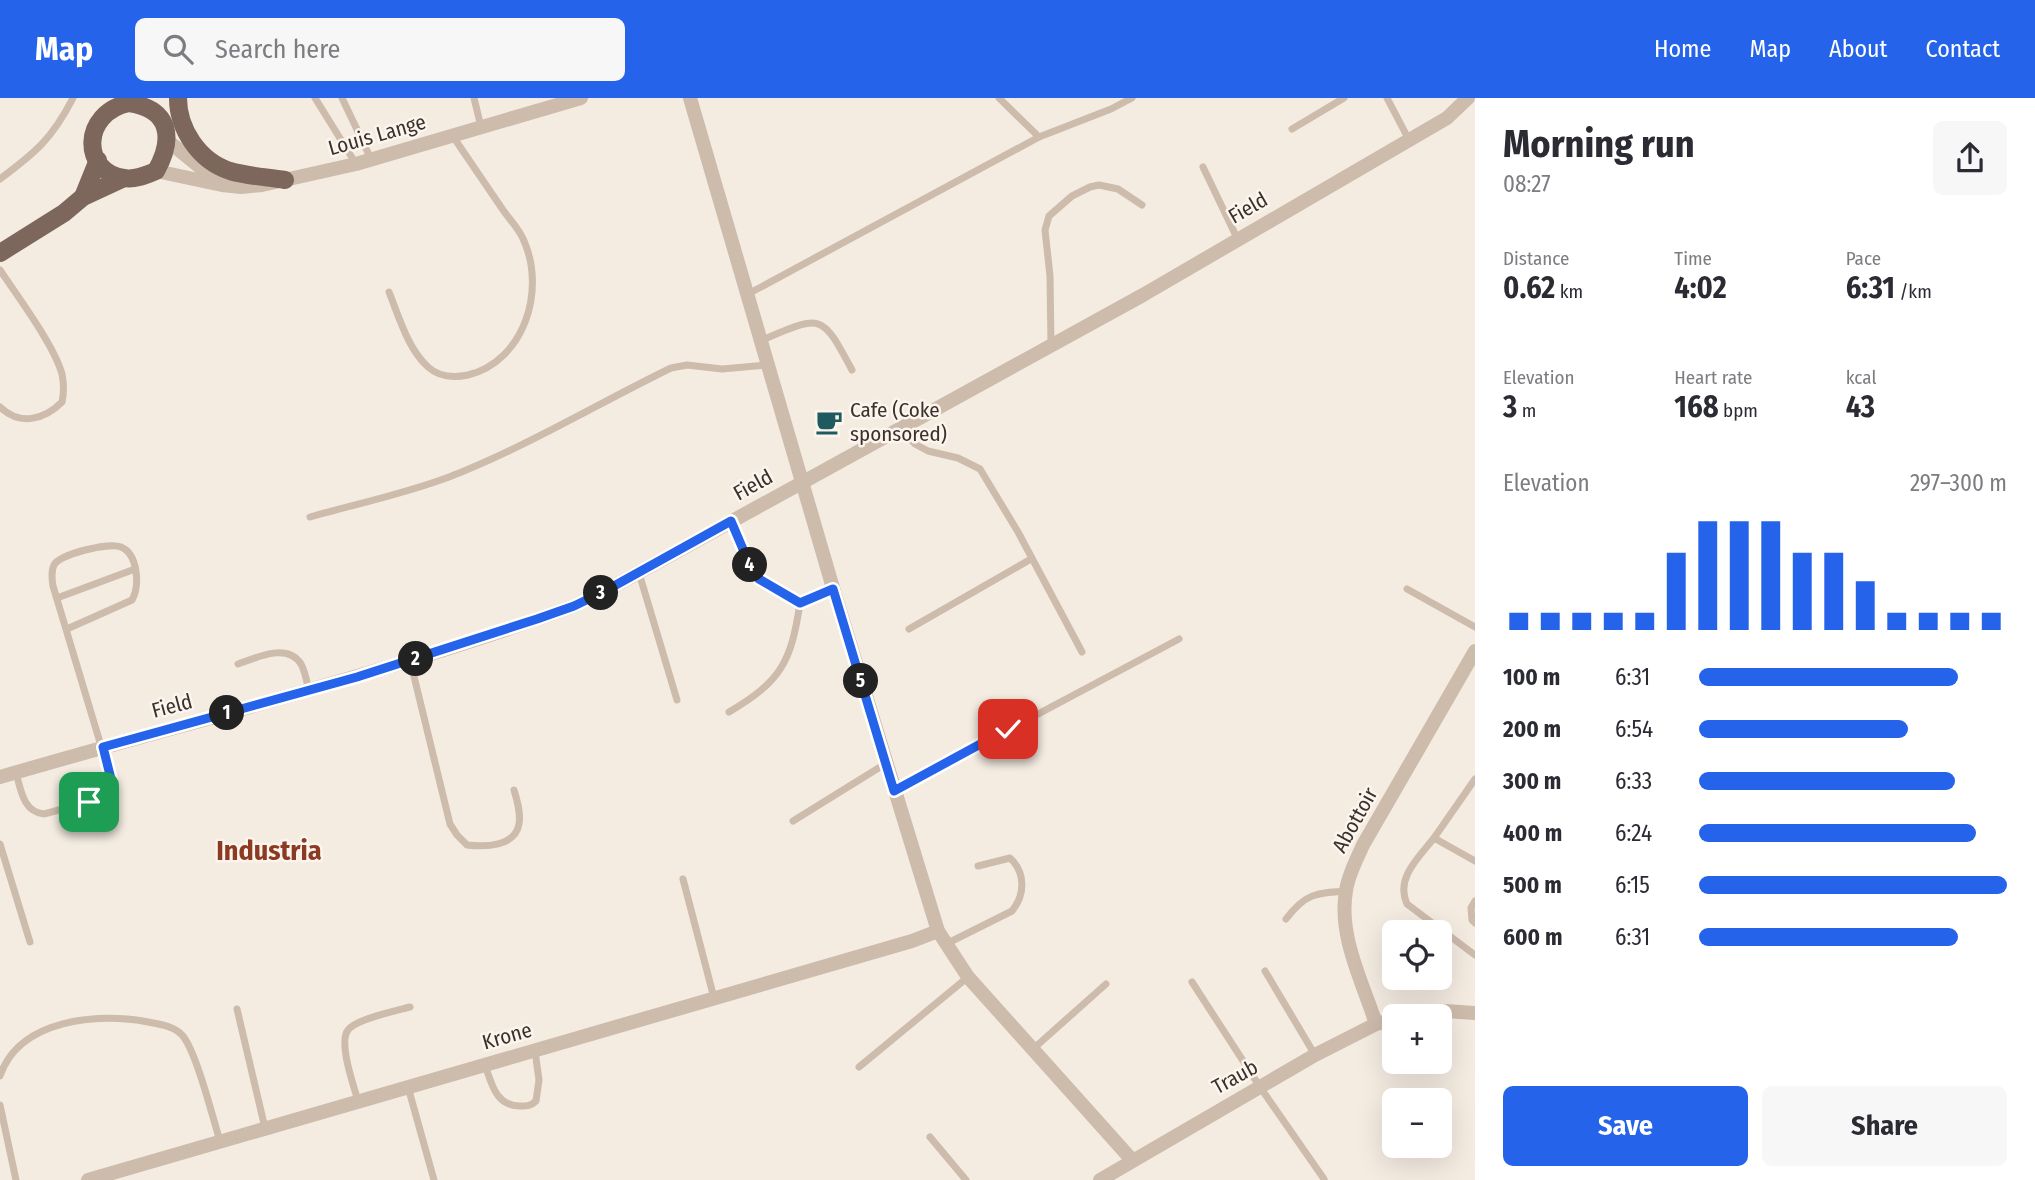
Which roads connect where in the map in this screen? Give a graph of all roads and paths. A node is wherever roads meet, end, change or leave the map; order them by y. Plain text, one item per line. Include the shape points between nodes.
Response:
1 (73, 98) edge
2 (161, 98) edge
3 (178, 98) edge
4 (315, 98) edge
5 (342, 98) edge
6 (474, 98) edge
7 (581, 98) edge
8 (690, 98) edge
9 (999, 98) edge
10 (1132, 98) edge
11 (1344, 98) edge
12 (1387, 98) edge
13 (1468, 98) edge
14 (131, 100) edge
15 (159, 117) junction
16 (481, 127) junction
17 (1292, 129) dead end
18 (452, 134) junction
19 (1039, 137) junction
20 (168, 141) junction
21 (1409, 141) junction
22 (372, 159) junction
23 (97, 160) junction
24 (356, 164) junction
25 (1203, 167) dead end
26 (156, 171) junction
27 (124, 178) junction
28 (0, 179) edge
29 (285, 180) junction
30 (222, 185) junction
31 (83, 197) junction
32 (1142, 205) dead end
33 (1237, 238) junction
34 (0, 253) edge
35 (0, 270) edge
36 (389, 292) dead end
37 (748, 294) junction
38 (762, 340) junction
39 (1051, 345) junction
40 (769, 365) junction
41 (852, 370) dead end
42 (0, 407) edge
43 (901, 428) junction
44 (803, 482) junction
45 (310, 517) dead end
46 (731, 521) junction
47 (1031, 559) junction
48 (135, 569) junction
49 (639, 573) junction
50 (833, 589) junction
51 (1407, 589) dead end
52 (57, 598) junction
53 (800, 603) junction
54 (1475, 627) edge
55 (67, 629) junction
56 (909, 629) dead end
57 (1179, 639) dead end
58 (1475, 651) edge
59 (1082, 652) dead end
60 (411, 660) junction
61 (237, 664) dead end
62 (309, 691) junction
63 (677, 700) dead end
64 (729, 712) dead end
65 (103, 747) junction
66 (886, 764) junction
67 (16, 773) junction
68 (0, 778) edge
69 (1475, 779) edge
70 (514, 790) dead end
71 (894, 791) junction
72 (793, 821) dead end
73 (1434, 838) junction
74 (0, 844) edge
75 (1475, 861) edge
76 (978, 866) dead end
77 (683, 879) dead end
78 (1346, 891) junction
79 (1475, 901) edge
80 (1286, 919) dead end
81 (1475, 923) edge
82 (942, 938) junction
83 (30, 942) dead end
84 (1475, 955) edge
85 (1265, 971) dead end
86 (968, 977) junction
87 (1192, 982) dead end
88 (1106, 984) dead end
89 (714, 998) junction
90 (410, 1007) dead end
91 (237, 1009) dead end
92 (1452, 1011) edge
93 (1475, 1013) edge
94 (1382, 1022) edge
95 (1376, 1024) junction
96 (535, 1050) junction
97 (1033, 1050) junction
98 (1315, 1055) junction
99 (484, 1065) junction
100 (859, 1067) dead end
101 (0, 1076) edge
102 (408, 1087) junction
103 (1260, 1087) junction
104 (359, 1102) junction
105 (0, 1105) edge
106 (265, 1129) junction
107 (930, 1137) dead end
108 (220, 1142) junction
109 (1132, 1160) junction
110 (16, 1180) edge
111 (88, 1180) edge
112 (434, 1180) edge
113 (966, 1180) edge
114 (1100, 1180) edge
115 (1324, 1180) edge

1 - 28 lane via 46,142
2 - 15 main road
3 - 29 main road via 181,124 210,161 244,175
4 - 24 lane
5 - 22 lane
6 - 16 lane
7 - 16 street, Louis Lange
8 - 37 street
9 - 19 lane
10 - 19 lane
11 - 17 lane
12 - 21 lane
13 - 21 street, Field via 1447,118
14 - 15 main road
14 - 23 main road via 111,108 94,128
15 - 20 main road
16 - 18 street, Louis Lange
18 - 22 street, Louis Lange
18 - 36 lane via 524,241 534,292 524,328 507,353 483,371 444,376 430,369 413,348
19 - 37 lane
20 - 26 main road
20 - 30 street
21 - 33 street, Field
22 - 24 street, Louis Lange
23 - 27 main road via 106,171
23 - 31 main road
24 - 29 street, Louis Lange
25 - 33 lane
26 - 27 main road
26 - 30 street, Louis Lange
27 - 31 main road
29 - 30 street, Louis Lange
31 - 34 main road
32 - 39 lane via 1099,185 1072,196 1049,216 1045,230
33 - 39 street, Field
35 - 42 lane via 54,354 64,390 62,402 43,417 21,419
37 - 38 street
38 - 40 street
38 - 41 lane via 816,323 832,332
39 - 43 street, Field
40 - 44 street
40 - 45 lane via 671,368 529,442 450,476
43 - 44 street, Field
43 - 47 lane via 928,452 958,458 980,469
44 - 46 street, Field
44 - 50 street
46 - 49 street, Field
46 - 53 lane via 759,579
47 - 56 lane
47 - 59 lane
48 - 52 lane
48 - 52 lane via 130,554 109,545 61,557 52,577
48 - 55 lane via 137,593 132,600
49 - 60 street, Field via 574,606
49 - 63 lane
50 - 53 lane
50 - 66 street
51 - 54 lane
52 - 55 lane
53 - 64 lane via 788,659 771,683
55 - 65 lane
57 - 71 lane
58 - 78 street, Abottoir via 1363,845
60 - 62 street, Field
60 - 70 lane via 450,824 457,835 467,845 486,847 507,841 520,823
61 - 62 lane via 286,653 302,665
62 - 65 street, Field
65 - 67 street, Field
65 - 67 lane via 111,779 103,796 89,802 37,813 23,799
66 - 71 street
66 - 72 lane
67 - 68 street, Field
69 - 73 lane
71 - 82 street
73 - 75 lane
73 - 84 lane via 1406,876 1404,900
74 - 83 lane
76 - 82 lane via 1010,859 1018,866 1022,879 1017,905
77 - 89 lane
78 - 80 lane via 1317,893 1297,904
78 - 95 street, Abottoir via 1348,940
79 - 81 lane via 1471,908
82 - 86 street
82 - 89 street, Krone
85 - 98 lane
86 - 97 street
86 - 100 lane
87 - 103 lane
88 - 97 lane
89 - 96 street, Krone
90 - 104 lane via 355,1024 347,1031 345,1051
91 - 106 lane
92 - 93 street
94 - 95 street, Traub
95 - 98 street, Traub
96 - 99 street, Krone
96 - 99 lane via 540,1088 536,1101 527,1106 509,1106 499,1099
97 - 109 street
98 - 103 street, Traub
99 - 102 street, Krone
101 - 108 lane via 9,1057 25,1041 80,1019 166,1026 182,1034 190,1049
102 - 104 street, Krone
102 - 112 lane
103 - 109 street, Traub
103 - 115 lane
104 - 106 street, Krone
105 - 110 lane
106 - 108 street, Krone
107 - 113 lane
108 - 111 street, Krone
109 - 114 street, Traub

